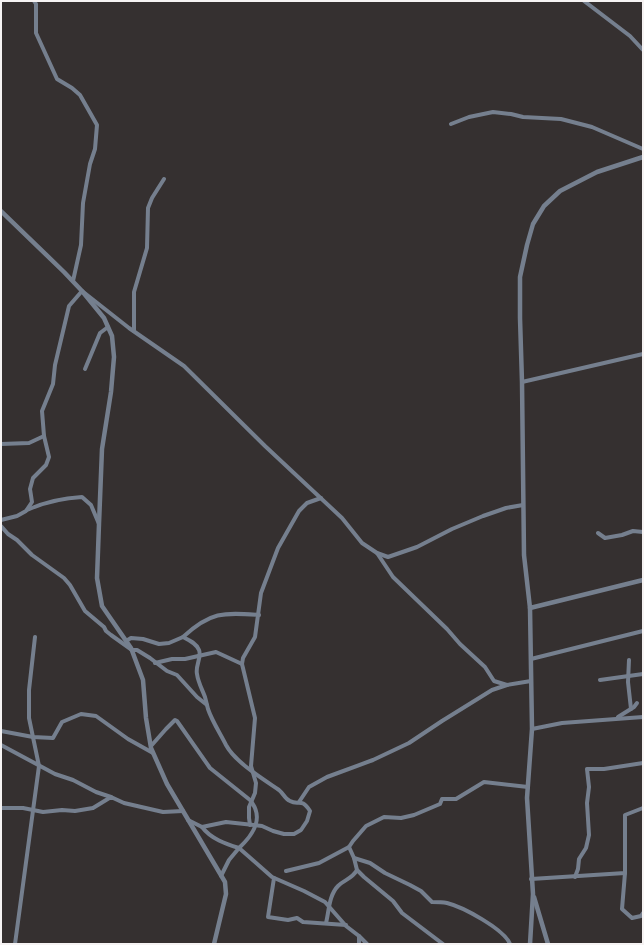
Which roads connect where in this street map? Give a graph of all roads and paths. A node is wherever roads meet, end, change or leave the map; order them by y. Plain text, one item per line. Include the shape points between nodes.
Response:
1 (34, 1) edge
2 (584, 1) edge
3 (643, 50) edge
4 (451, 124) dead end
5 (643, 149) edge
6 (643, 157) edge
7 (164, 179) dead end
8 (1, 211) edge
9 (73, 281) junction
10 (82, 291) junction
11 (108, 326) junction
12 (134, 331) junction
13 (643, 354) edge
14 (85, 368) dead end
15 (522, 382) junction
16 (44, 436) junction
17 (1, 444) edge
18 (321, 498) junction
19 (523, 505) junction
20 (27, 510) junction
21 (1, 520) edge
22 (99, 524) junction
23 (1, 526) edge
24 (643, 532) edge
25 (598, 533) dead end
26 (377, 553) junction
27 (643, 580) edge
28 (530, 608) junction
29 (258, 615) junction
30 (643, 630) edge
31 (35, 637) dead end
32 (183, 637) junction
33 (126, 641) junction
34 (132, 650) junction
35 (200, 656) junction
36 (531, 659) junction
37 (629, 660) dead end
38 (155, 663) junction
39 (242, 664) junction
40 (643, 674) edge
41 (628, 676) junction
42 (600, 680) dead end
43 (532, 681) junction
44 (507, 685) junction
45 (638, 703) dead end
46 (207, 705) junction
47 (631, 709) junction
48 (643, 717) edge
49 (616, 719) junction
50 (532, 729) junction
51 (1, 731) edge
52 (33, 737) junction
53 (1, 745) edge
54 (151, 746) junction
55 (153, 753) junction
56 (643, 762) edge
57 (39, 766) junction
58 (251, 770) junction
59 (528, 787) junction
60 (111, 797) junction
61 (251, 801) junction
62 (299, 802) junction
63 (1, 808) edge
64 (643, 808) edge
65 (32, 810) junction
66 (183, 811) junction
67 (188, 820) junction
68 (250, 825) junction
69 (257, 826) junction
70 (202, 827) junction
71 (349, 847) junction
72 (239, 848) junction
73 (354, 858) junction
74 (357, 870) junction
75 (286, 871) dead end
76 (624, 873) junction
77 (221, 876) junction
78 (575, 876) junction
79 (274, 878) junction
80 (531, 879) junction
81 (533, 894) junction
82 (329, 907) junction
83 (643, 913) edge
84 (326, 923) junction
85 (346, 926) junction
86 (359, 936) junction
87 (15, 944) edge
88 (214, 944) edge
89 (359, 944) edge
90 (367, 944) edge
91 (443, 944) edge
92 (510, 944) edge
93 (530, 944) edge
94 (548, 944) edge

1 - 9 street via 36,33 57,79 80,96 97,126 95,149 83,203 82,245
2 - 3 street via 630,36
4 - 5 street via 493,112 560,119 592,126
6 - 15 street via 597,172 560,191 544,206 533,224 520,277
7 - 12 street via 148,208 147,248 134,292
8 - 9 street
9 - 10 street
10 - 11 street
10 - 12 street
10 - 16 street via 69,306 65,321 53,384 42,411
11 - 14 street via 100,333
11 - 22 street via 112,336 114,357 102,449
12 - 18 street via 184,366
13 - 15 street
15 - 19 street
16 - 17 street via 29,443
16 - 20 street via 49,458 46,465 33,478 30,489 32,502
18 - 26 street via 342,518 362,543
18 - 29 street via 307,503 288,529 261,593
19 - 26 street via 483,516 388,557
19 - 28 street via 524,555
20 - 21 street via 17,516
20 - 22 street via 47,503 82,497 91,505
22 - 33 street via 98,578 102,606
23 - 34 street via 32,555 64,578 85,612
24 - 25 street via 633,531 605,538
26 - 44 street via 393,577 485,667 494,681
27 - 28 street
28 - 36 street
29 - 32 street via 235,612 220,614 205,620
29 - 39 street via 255,637
30 - 36 street
31 - 52 street via 29,690
32 - 33 street via 159,644 143,639 131,638
32 - 35 street via 191,640 199,650
33 - 34 street
34 - 38 street via 137,650
34 - 54 street via 143,680
35 - 38 street via 172,658
35 - 39 street via 216,652
35 - 46 street via 196,672
36 - 43 street
37 - 41 street
38 - 46 street via 181,678
39 - 58 street via 255,718
40 - 41 street
41 - 42 street
41 - 47 street
43 - 44 street
43 - 50 street
44 - 62 street via 492,690 409,743 309,787
45 - 47 street
46 - 58 street via 227,746
47 - 49 street
48 - 49 street
49 - 50 street via 562,723
50 - 59 street
51 - 52 street
52 - 55 street via 52,738 62,722 82,714 96,716
52 - 57 street
53 - 57 street
54 - 55 street
54 - 61 street via 175,720 210,768
55 - 66 street via 166,784
56 - 78 street via 604,769 587,769 589,835
57 - 60 street
57 - 65 street
58 - 61 street via 256,783
58 - 62 street via 280,791 286,799
59 - 71 street via 484,782 456,799 442,799 440,804 414,815 401,818 384,817 366,826
59 - 80 street
60 - 65 street via 93,808 75,811
60 - 66 street via 124,803 163,812
61 - 68 street
61 - 69 street via 255,806
62 - 69 street via 310,811 301,830 294,834 284,834
63 - 65 street
64 - 76 street via 625,815
65 - 87 street
66 - 67 street
67 - 70 street
67 - 77 street
68 - 69 street
68 - 70 street via 226,822
69 - 72 street
70 - 72 street via 222,842
71 - 73 street
71 - 75 street via 319,863
72 - 77 street
72 - 79 street
73 - 74 street
73 - 92 street via 370,863 421,891 432,902 446,902 471,913 493,927
74 - 82 street via 354,876 333,892
74 - 91 street via 393,901 402,913
76 - 78 street
76 - 83 street via 622,909 632,918
77 - 88 street via 225,882 226,894
78 - 80 street
79 - 82 street via 312,895
79 - 84 street via 268,917
80 - 81 street
81 - 93 street
81 - 94 street
82 - 84 street
82 - 85 street
84 - 85 street
85 - 86 street
86 - 89 street
86 - 90 street

